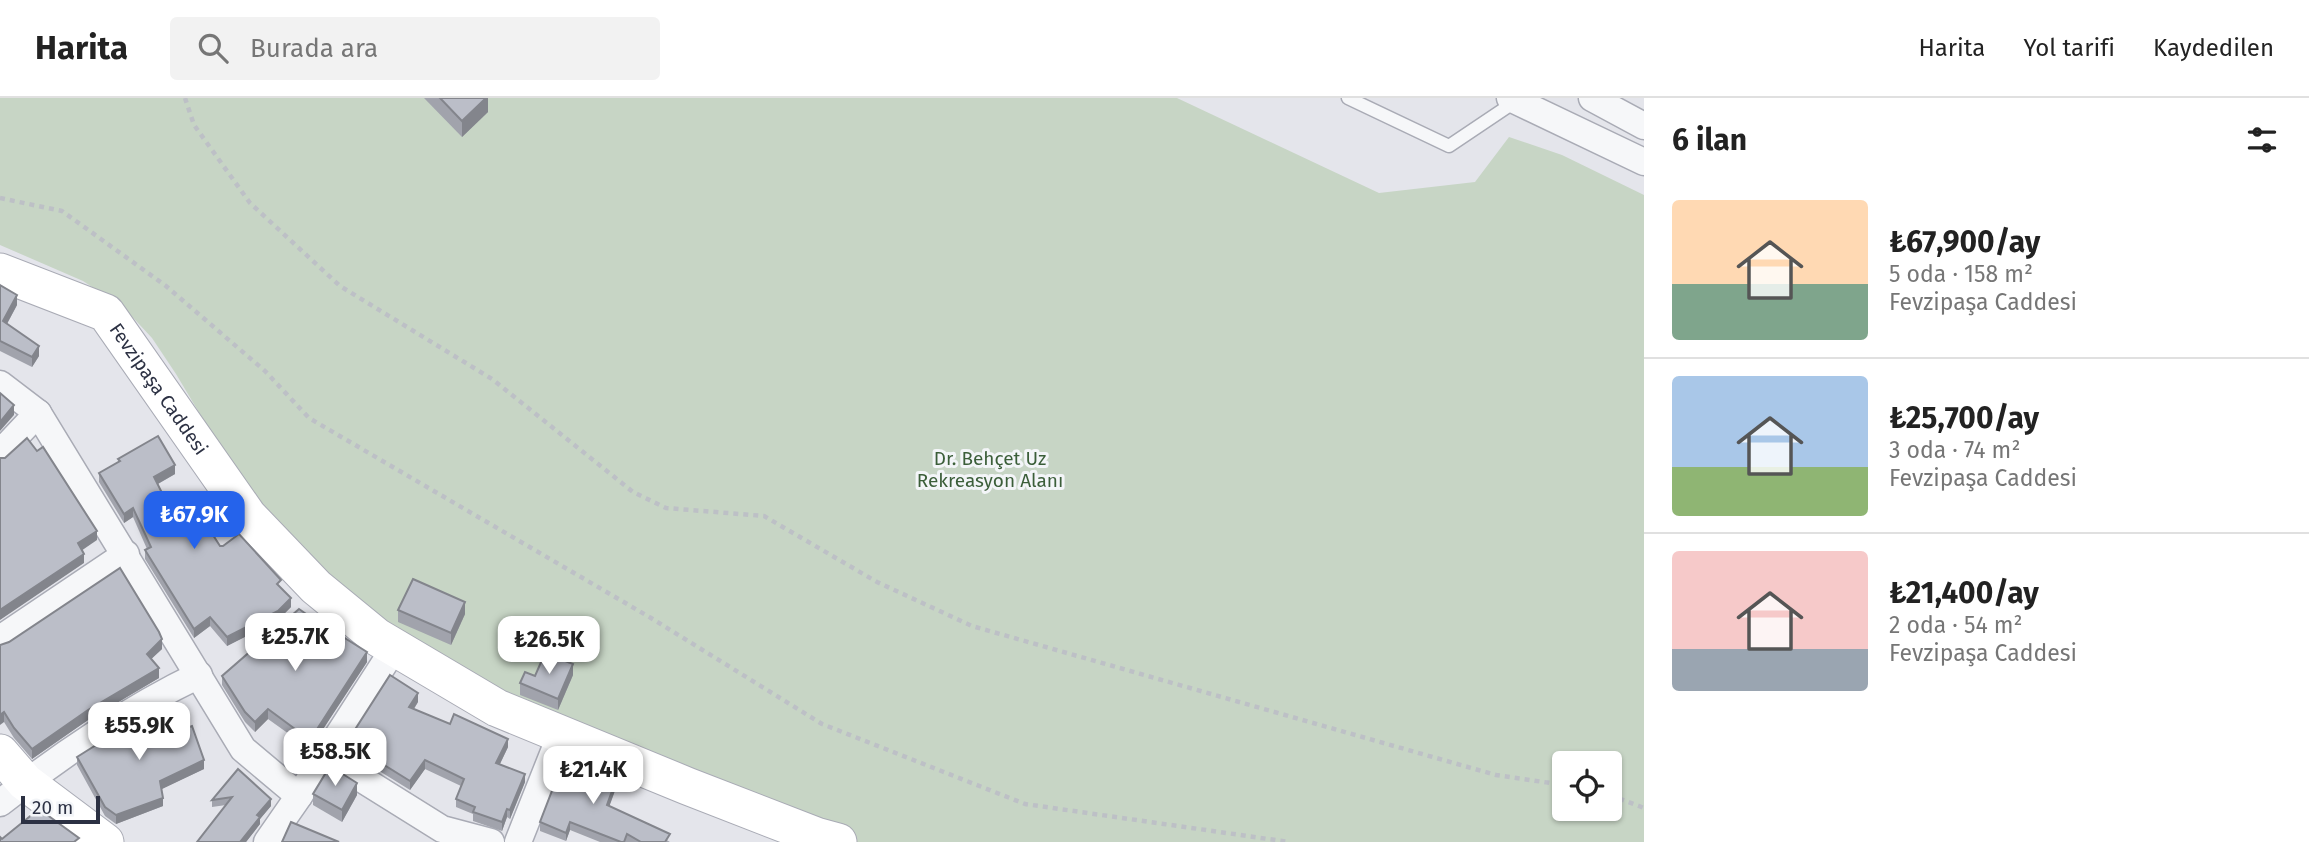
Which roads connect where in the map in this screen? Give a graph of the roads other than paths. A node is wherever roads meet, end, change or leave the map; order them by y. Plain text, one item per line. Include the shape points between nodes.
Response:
1 (1348, 98) edge
2 (1592, 98) edge
3 (1513, 99) edge
4 (1644, 126) edge
5 (1644, 162) edge
6 (0, 272) edge
7 (0, 384) edge
8 (38, 414) junction
9 (0, 453) edge
10 (125, 554) junction
11 (0, 639) edge
12 (395, 647) junction
13 (199, 675) junction
14 (561, 734) junction
15 (0, 753) edge
16 (325, 756) junction
17 (13, 792) edge
18 (299, 796) junction
19 (105, 842) edge
20 (267, 842) edge
21 (491, 842) edge
22 (518, 842) edge
23 (838, 842) edge

1 - 3 lane via 1449,146
2 - 4 street
3 - 5 street
6 - 12 street, Fevzipaşa Caddesi via 106,313 248,516 316,587
7 - 8 street
8 - 9 street
8 - 10 street
10 - 11 street
10 - 13 street
12 - 14 street, Fevzipaşa Caddesi via 498,708
12 - 16 street
13 - 17 street via 157,695
13 - 18 street via 243,749
14 - 22 street
14 - 23 street, Fevzipaşa Caddesi
15 - 17 street
16 - 18 street
16 - 21 street via 442,830
17 - 19 street
18 - 20 street

